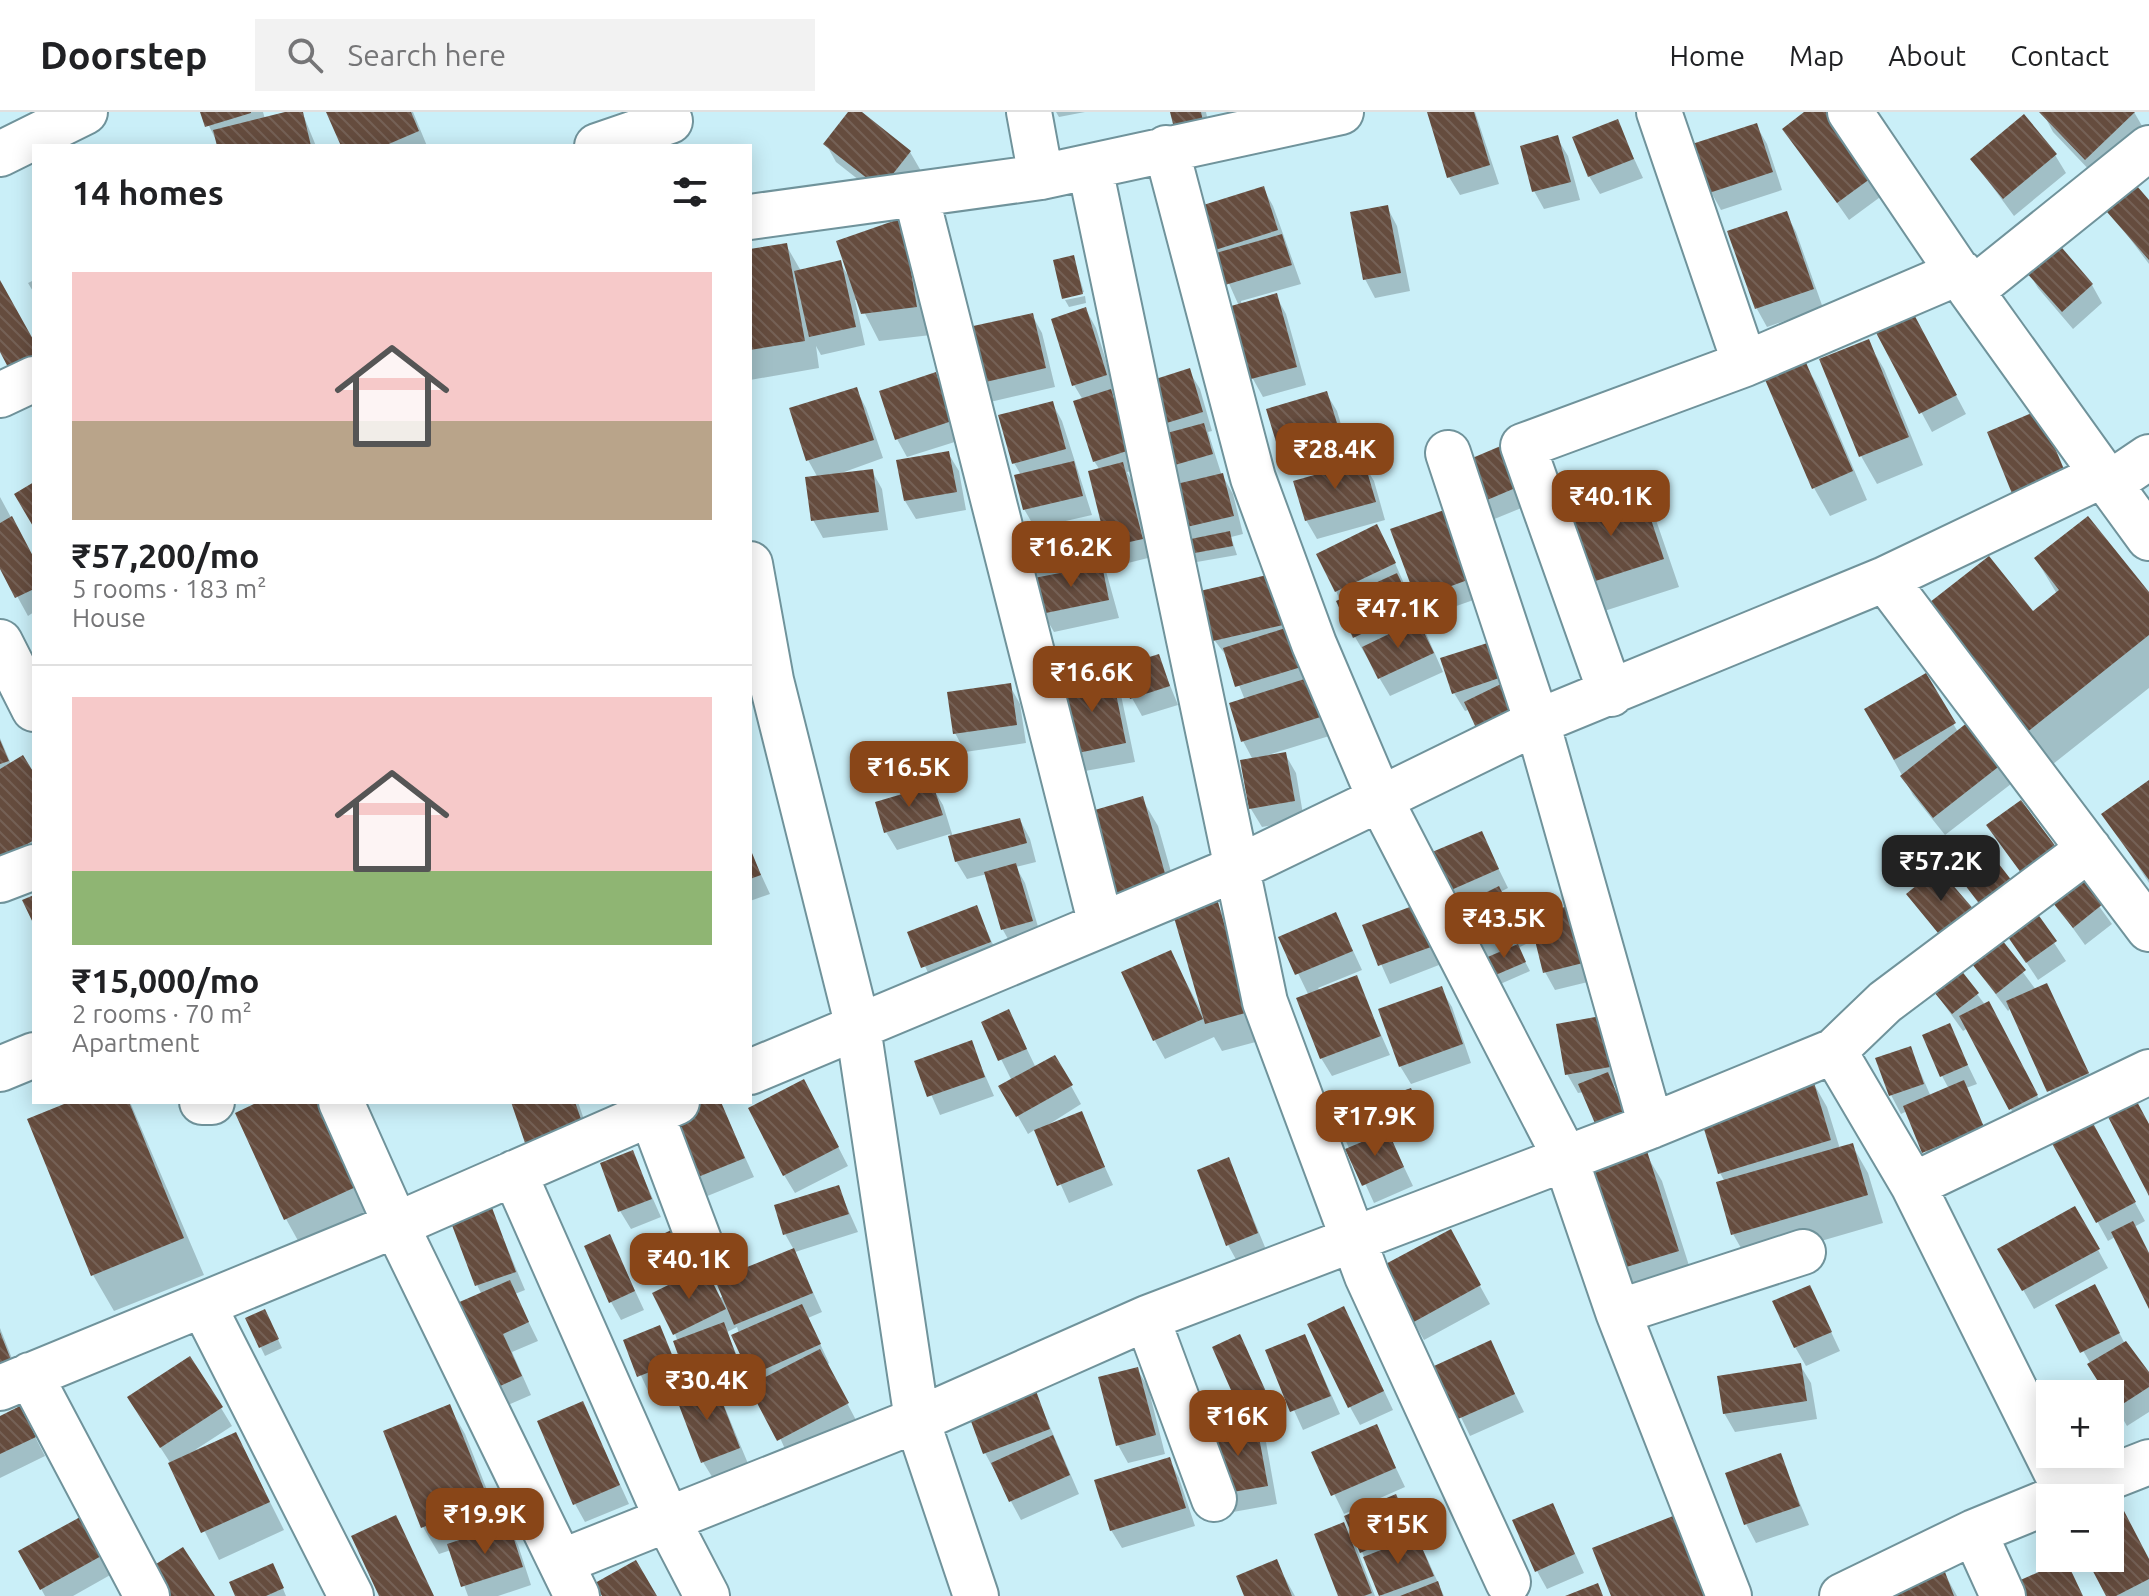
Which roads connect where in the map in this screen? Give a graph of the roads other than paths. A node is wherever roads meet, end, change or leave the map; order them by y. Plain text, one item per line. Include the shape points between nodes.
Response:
1 (85, 112) edge
2 (1029, 112) edge
3 (1341, 112) edge
4 (1659, 112) edge
5 (1850, 112) edge
6 (1269, 119) edge
7 (671, 126) edge
8 (604, 144) edge
9 (1166, 148) junction
10 (2149, 148) edge
11 (0, 154) edge
12 (1090, 168) junction
13 (1041, 177) junction
14 (916, 195) junction
15 (752, 217) edge
16 (1966, 282) junction
17 (1745, 364) junction
18 (32, 380) edge
19 (0, 395) edge
20 (1448, 453) dead end
21 (2149, 457) edge
22 (2106, 480) junction
23 (2149, 538) edge
24 (1885, 579) junction
25 (752, 586) edge
26 (9, 641) edge
27 (761, 684) edge
28 (1611, 694) junction
29 (32, 704) edge
30 (1537, 722) junction
31 (1380, 799) junction
32 (2089, 849) junction
33 (32, 868) edge
34 (1235, 869) junction
35 (0, 880) edge
36 (1101, 925) junction
37 (2149, 929) edge
38 (858, 1027) junction
39 (1834, 1051) junction
40 (32, 1056) edge
41 (0, 1069) edge
42 (752, 1071) edge
43 (2149, 1072) edge
44 (342, 1104) edge
45 (647, 1109) edge
46 (1651, 1126) junction
47 (1565, 1157) junction
48 (514, 1173) junction
49 (1913, 1185) junction
50 (396, 1225) junction
51 (1354, 1238) junction
52 (703, 1251) dead end
53 (1803, 1252) dead end
54 (203, 1305) junction
55 (1618, 1312) junction
56 (1147, 1318) junction
57 (15, 1381) edge
58 (917, 1420) junction
59 (2149, 1462) edge
60 (2052, 1484) edge
61 (2093, 1484) edge
62 (1214, 1499) dead end
63 (2036, 1507) edge
64 (668, 1521) junction
65 (1974, 1532) junction
66 (569, 1579) edge
67 (1508, 1582) dead end
68 (147, 1596) edge
69 (351, 1596) edge
70 (707, 1596) edge
71 (976, 1596) edge
72 (1729, 1596) edge
73 (1842, 1596) edge
74 (2003, 1596) edge

1 - 11 street
2 - 13 street
3 - 6 street
4 - 17 street
5 - 16 street
6 - 9 street
7 - 8 street
9 - 12 street
9 - 31 street via 1253,478 1314,644
10 - 16 street
12 - 13 street
12 - 34 street
13 - 14 street
14 - 15 street
14 - 36 street
16 - 17 street
16 - 22 street
17 - 28 street via 1523,446
18 - 19 street
20 - 30 street
21 - 22 street
22 - 23 street
22 - 24 street
24 - 28 street
24 - 32 street
25 - 27 street
26 - 29 street
27 - 38 street
28 - 30 street
30 - 31 street
30 - 46 street
31 - 34 street
31 - 47 street
32 - 37 street
32 - 39 street via 1885,1002
33 - 35 street
34 - 36 street
34 - 51 street via 1265,1002
36 - 38 street
38 - 42 street
38 - 58 street
39 - 46 street
39 - 49 street
40 - 41 street
43 - 49 street
44 - 50 street
45 - 48 street
45 - 52 street
46 - 47 street
47 - 51 street
47 - 55 street
48 - 50 street
48 - 64 street
49 - 60 street
50 - 54 street
50 - 66 street
51 - 56 street
51 - 67 street
53 - 55 street
54 - 57 street
54 - 69 street
55 - 72 street
56 - 58 street
56 - 62 street
57 - 68 street
58 - 64 street
58 - 71 street
59 - 61 street
63 - 65 street
64 - 66 street
64 - 70 street
65 - 73 street
65 - 74 street

